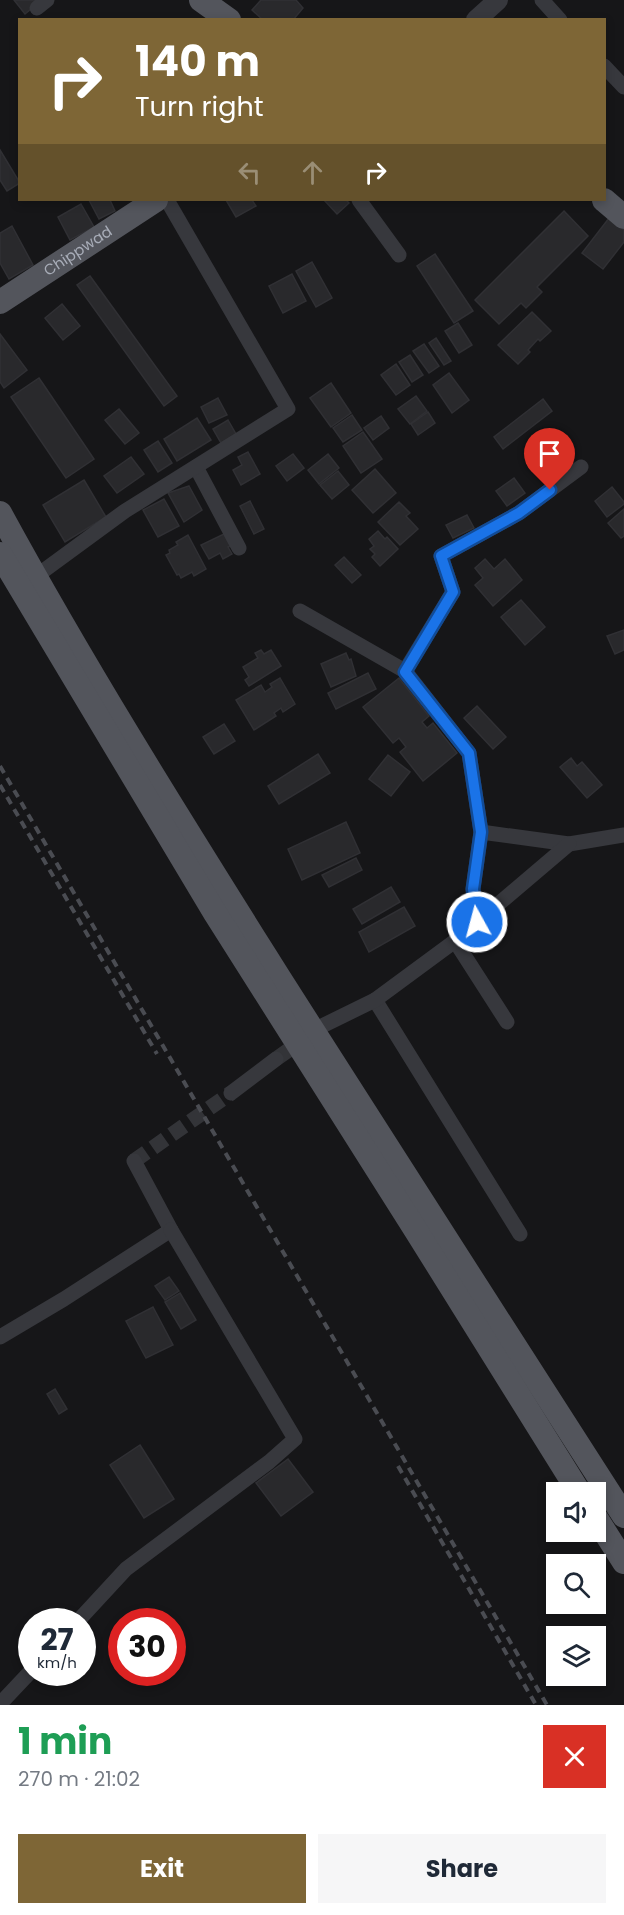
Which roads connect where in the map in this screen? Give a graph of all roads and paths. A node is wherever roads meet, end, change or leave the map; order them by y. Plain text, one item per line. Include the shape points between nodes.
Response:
1 (201, 0) edge
2 (498, 0) edge
3 (542, 0) edge
4 (226, 18) edge
5 (478, 18) edge
6 (558, 18) edge
7 (606, 68) edge
8 (624, 87) edge
9 (154, 201) edge
10 (168, 201) edge
11 (359, 201) edge
12 (605, 201) edge
13 (624, 217) edge
14 (399, 255) dead end
15 (0, 302) edge
16 (196, 467) junction
17 (581, 467) dead end
18 (0, 513) edge
19 (239, 548) dead end
20 (0, 554) edge
21 (35, 577) junction
22 (300, 611) dead end
23 (405, 672) junction
24 (481, 832) junction
25 (624, 835) edge
26 (569, 844) junction
27 (477, 922) junction
28 (455, 941) junction
29 (375, 1000) junction
30 (507, 1022) dead end
31 (324, 1025) dead end
32 (276, 1059) tunnel mouth
33 (231, 1093) tunnel mouth
34 (134, 1161) dead end
35 (171, 1230) junction
36 (520, 1234) dead end
37 (0, 1337) edge
38 (573, 1482) edge
39 (624, 1516) edge
40 (606, 1534) edge
41 (624, 1562) edge
42 (90, 1608) edge
43 (18, 1685) edge
44 (0, 1704) edge

1 - 4 main road
2 - 5 street
3 - 6 street
7 - 8 street
9 - 15 main road, Chippwad
10 - 16 street via 288,409
11 - 14 street
12 - 13 main road
16 - 19 street
16 - 21 street via 125,511
17 - 23 street via 519,513 441,556 453,592
18 - 21 main road
20 - 38 main road via 215,913
21 - 39 main road via 154,779
22 - 23 street
23 - 24 street via 469,753
24 - 26 street
24 - 27 street via 473,889
25 - 26 street
26 - 27 street
27 - 28 street
28 - 29 street
28 - 30 street
29 - 31 street
29 - 36 street
32 - 33 street
34 - 35 street
35 - 37 street
35 - 42 street via 295,1439 126,1569
40 - 41 main road
43 - 44 street

